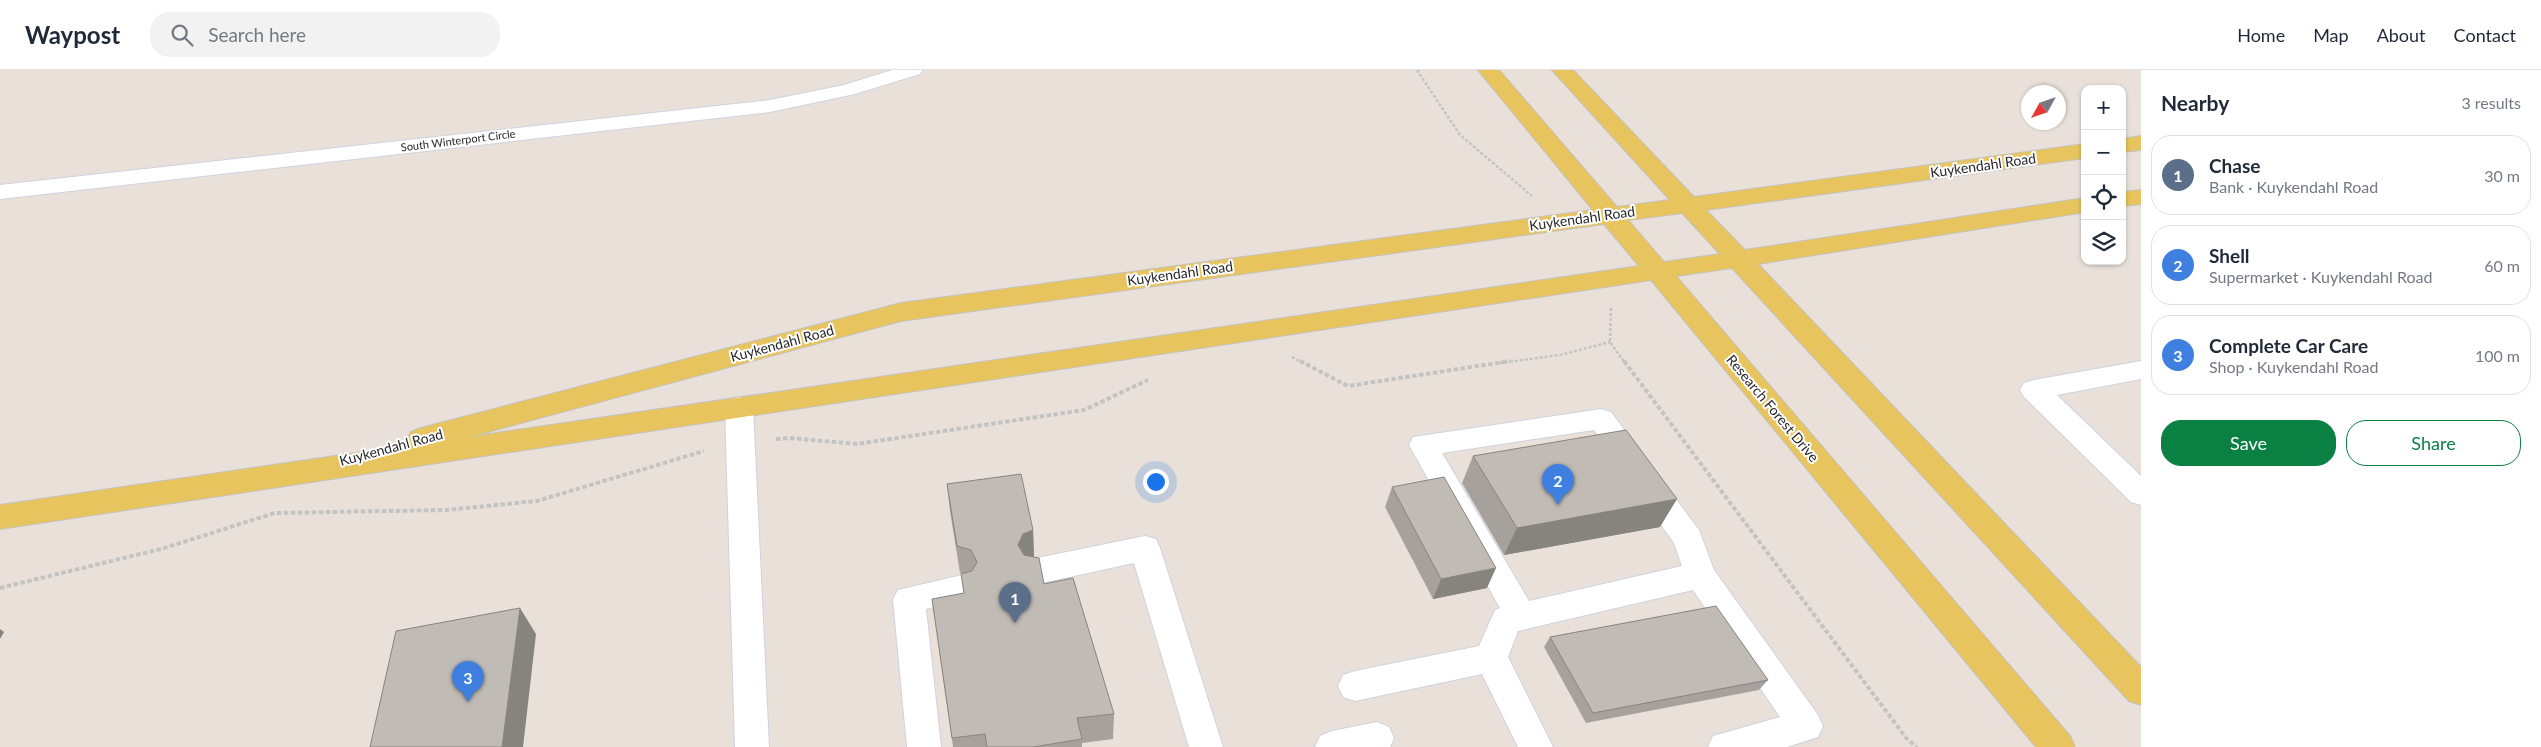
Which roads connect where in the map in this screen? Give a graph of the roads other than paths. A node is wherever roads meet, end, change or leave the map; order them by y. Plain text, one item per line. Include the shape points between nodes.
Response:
1 (913, 70) edge
2 (1488, 70) edge
3 (1562, 70) edge
4 (2081, 152) edge
5 (0, 192) edge
6 (2141, 196) edge
7 (2126, 199) edge
8 (1686, 204) junction
9 (2081, 206) edge
10 (1608, 214) junction
11 (1740, 260) junction
12 (1657, 270) junction
13 (2141, 370) edge
14 (739, 407) junction
15 (292, 474) junction
16 (2141, 494) edge
17 (0, 517) edge
18 (1037, 572) edge
19 (1700, 575) junction
20 (962, 588) edge
21 (1521, 616) junction
22 (1491, 658) junction
23 (1355, 686) dead end
24 (2141, 690) edge
25 (1377, 738) dead end
26 (1746, 745) edge
27 (752, 747) edge
28 (924, 747) edge
29 (1206, 747) edge
30 (1332, 747) edge
31 (1536, 747) edge
32 (2058, 747) edge

1 - 5 street, South Winterport Circle via 848,90 770,106
2 - 10 main road, Research Forest Drive
3 - 8 main road
4 - 8 main road, Kuykendahl Road
6 - 7 main road
8 - 10 main road, Kuykendahl Road
8 - 11 main road
9 - 11 main road, Kuykendahl Road
10 - 12 main road, Research Forest Drive
10 - 15 main road, Kuykendahl Road via 900,312
11 - 12 main road, Kuykendahl Road
11 - 24 main road
12 - 14 main road, Kuykendahl Road
12 - 32 main road, Research Forest Drive
13 - 16 street via 2034,390
14 - 15 main road, Kuykendahl Road
14 - 27 street
15 - 17 main road, Kuykendahl Road
18 - 29 street via 1145,548
19 - 21 street
19 - 21 street via 1688,539 1601,418 1423,445
19 - 26 street via 1806,726
20 - 28 street via 909,599
21 - 22 street via 1506,620
22 - 23 street
22 - 31 street
25 - 30 street

